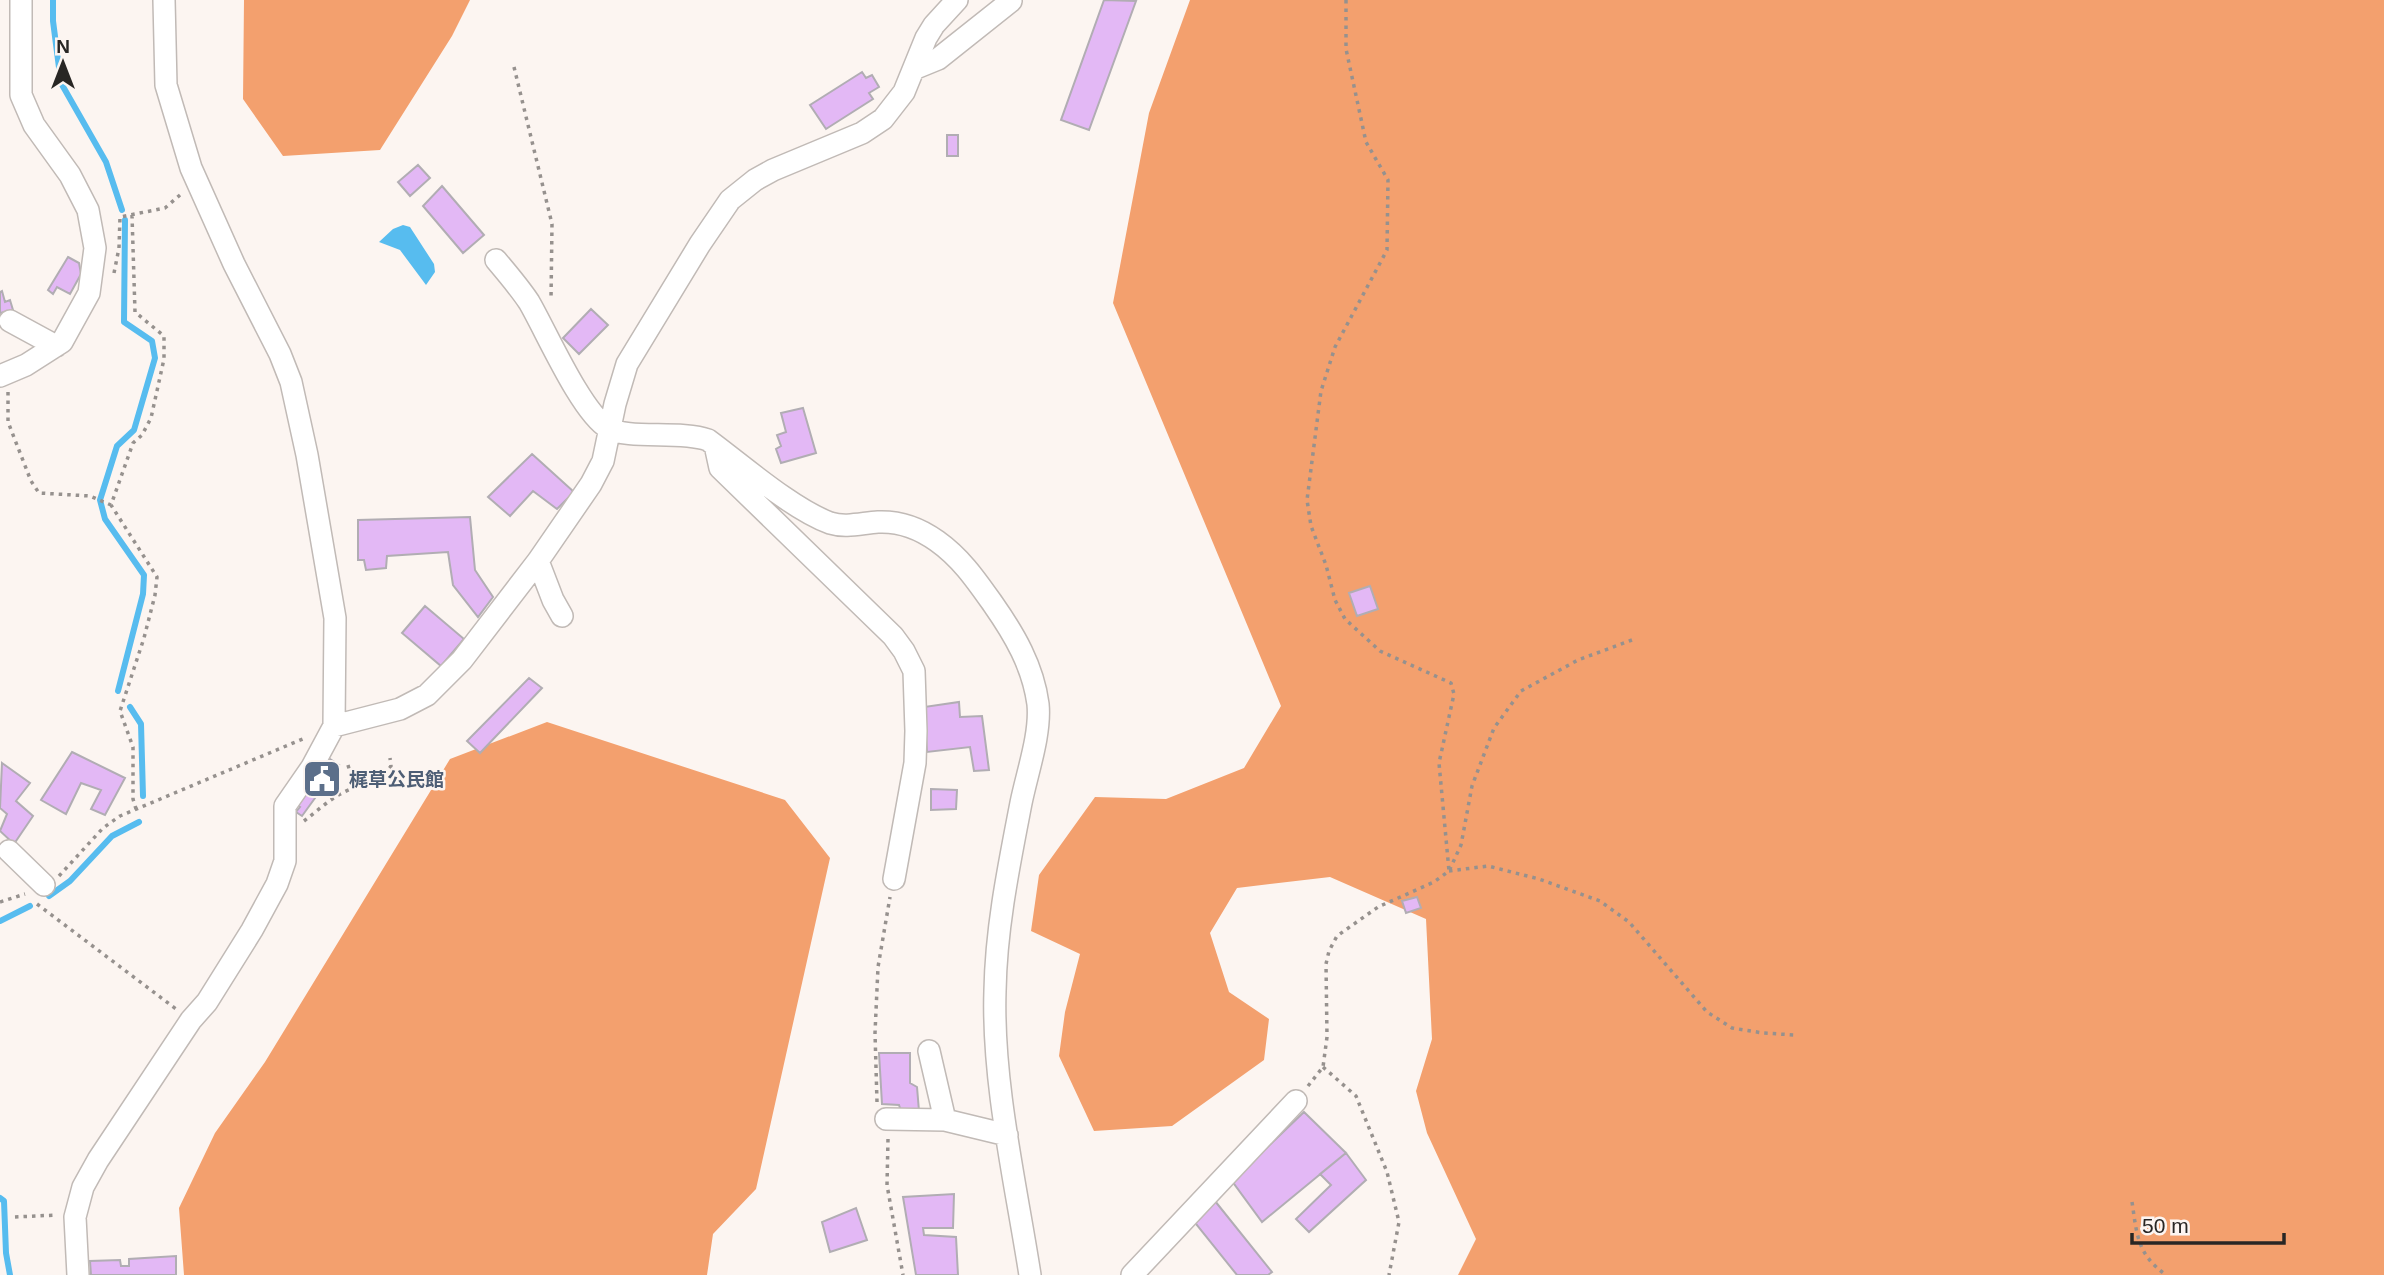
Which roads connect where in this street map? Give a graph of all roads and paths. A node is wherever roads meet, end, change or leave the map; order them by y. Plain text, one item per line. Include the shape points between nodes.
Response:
1 (21, 0) edge
2 (164, 0) edge
3 (957, 0) edge
4 (1346, 0) edge
5 (1011, 1) edge
6 (514, 67) dead end
7 (916, 68) junction
8 (191, 168) junction
9 (132, 215) junction
10 (496, 260) dead end
11 (112, 284) dead end
12 (551, 306) dead end
13 (10, 321) dead end
14 (56, 346) junction
15 (4, 374) edge
16 (609, 429) junction
17 (715, 445) junction
18 (109, 504) junction
19 (538, 561) junction
20 (562, 616) dead end
21 (1632, 639) dead end
22 (400, 709) junction
23 (334, 726) junction
24 (392, 731) dead end
25 (390, 758) dead end
26 (348, 765) dead end
27 (355, 788) junction
28 (136, 809) junction
29 (285, 834) junction
30 (9, 851) dead end
31 (1449, 871) junction
32 (894, 879) joint
33 (34, 890) junction
34 (0, 902) edge
35 (191, 1020) junction
36 (1795, 1035) dead end
37 (929, 1051) dead end
38 (1296, 1101) dead end
39 (886, 1119) junction
40 (945, 1120) junction
41 (1007, 1135) junction
42 (2132, 1202) dead end
43 (78, 1203) junction
44 (15, 1217) dead end
45 (78, 1275) edge
46 (903, 1275) edge
47 (1030, 1275) edge
48 (1132, 1275) edge
49 (1389, 1275) edge
50 (2166, 1275) edge

1 - 14 street via 21,95 34,125 88,210 95,248 89,293
2 - 8 street via 166,85
3 - 7 street via 926,37
4 - 31 path via 1346,49 1366,142 1388,180 1387,250 1335,347 1321,391 1307,500 1311,526 1345,619 1380,651 1451,682 1454,694 1439,763
5 - 7 street via 938,59
6 - 12 path via 552,224
7 - 16 street via 883,119 862,133 773,170 730,200 627,364
8 - 9 path via 189,184 165,208
8 - 23 street via 291,382 335,618
9 - 11 path via 120,217
9 - 18 path via 135,312 164,337 164,359 151,418 133,443
10 - 16 street via 528,302 585,403
13 - 14 street
14 - 15 street
15 - 18 path via 8,422 39,493 90,496
16 - 17 street via 695,436
16 - 19 street via 603,461 591,484
17 - 32 street via 720,468 893,636 911,662 915,763
17 - 41 street via 803,509 831,523 896,523 914,527 937,541 964,564 1029,664 1038,720 1007,875 995,993
18 - 28 path via 157,577 144,638 120,711 133,747
19 - 20 street
19 - 22 street via 448,676 427,695
21 - 31 path via 1578,660 1521,691 1494,728 1472,786 1461,845
22 - 23 street
22 - 24 street
23 - 28 path
23 - 29 street via 285,806
25 - 27 path via 384,776
26 - 27 path
27 - 29 path
28 - 33 path via 103,828 60,876
29 - 35 street via 285,862 277,884 246,941
30 - 33 street
31 - 36 path via 1488,866 1600,901 1629,922 1707,1012 1732,1028
31 - 49 path via 1378,906 1337,936 1326,964 1323,1067 1356,1096 1387,1172 1399,1222
32 - 39 path via 878,967 875,1033 877,1103
33 - 34 path
33 - 35 path via 73,933
35 - 43 street via 98,1160
37 - 40 street
38 - 48 street
39 - 40 street
39 - 46 path via 887,1185
40 - 41 street
41 - 47 street
42 - 50 path via 2138,1243 2150,1263
43 - 44 path via 69,1202 53,1217
43 - 45 street

